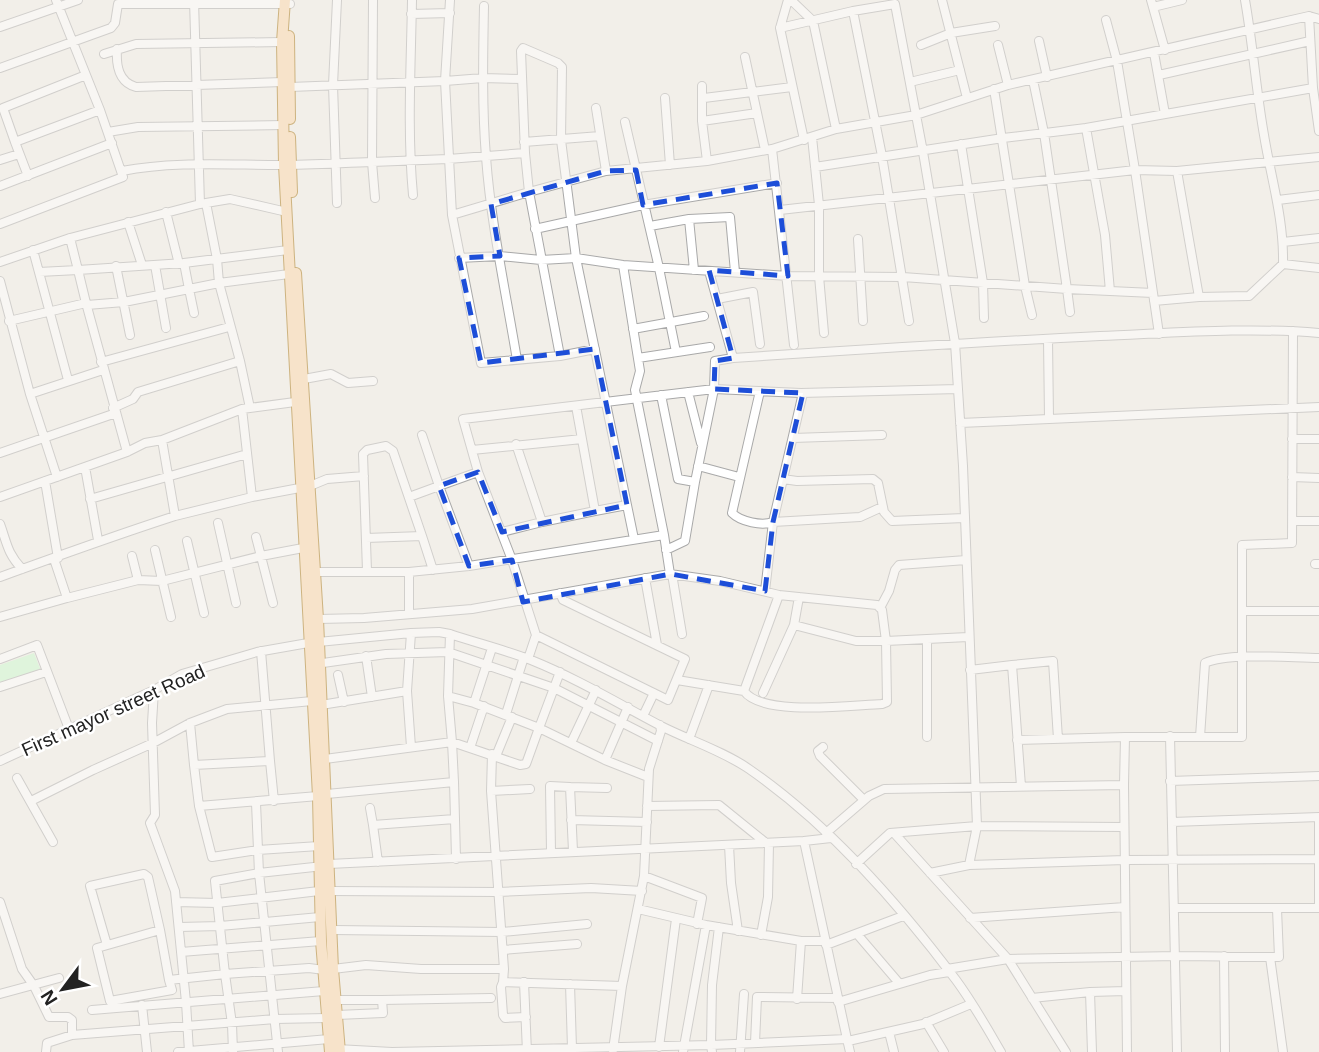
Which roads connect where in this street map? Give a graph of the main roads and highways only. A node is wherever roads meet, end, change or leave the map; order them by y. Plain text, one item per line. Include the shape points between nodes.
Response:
1 (288, 2) edge
2 (286, 84) junction
3 (288, 165) junction
4 (305, 486) junction
5 (313, 643) junction
6 (317, 703) junction
7 (322, 795) junction
8 (326, 865) junction
9 (329, 969) junction
10 (332, 1017) junction
11 (334, 1048) edge

1 - 2 main road
1 - 2 main road via 282,42
2 - 3 main road
2 - 3 main road
3 - 4 main road via 304,379
3 - 4 main road via 295,402
4 - 5 main road via 303,548
4 - 5 main road via 318,619
5 - 6 main road
6 - 7 main road
6 - 7 main road via 325,759
7 - 8 main road
7 - 8 main road via 319,846
8 - 9 main road via 333,930
8 - 9 main road via 319,891 321,941
9 - 10 main road via 336,1000
9 - 10 main road via 324,991
10 - 11 main road

